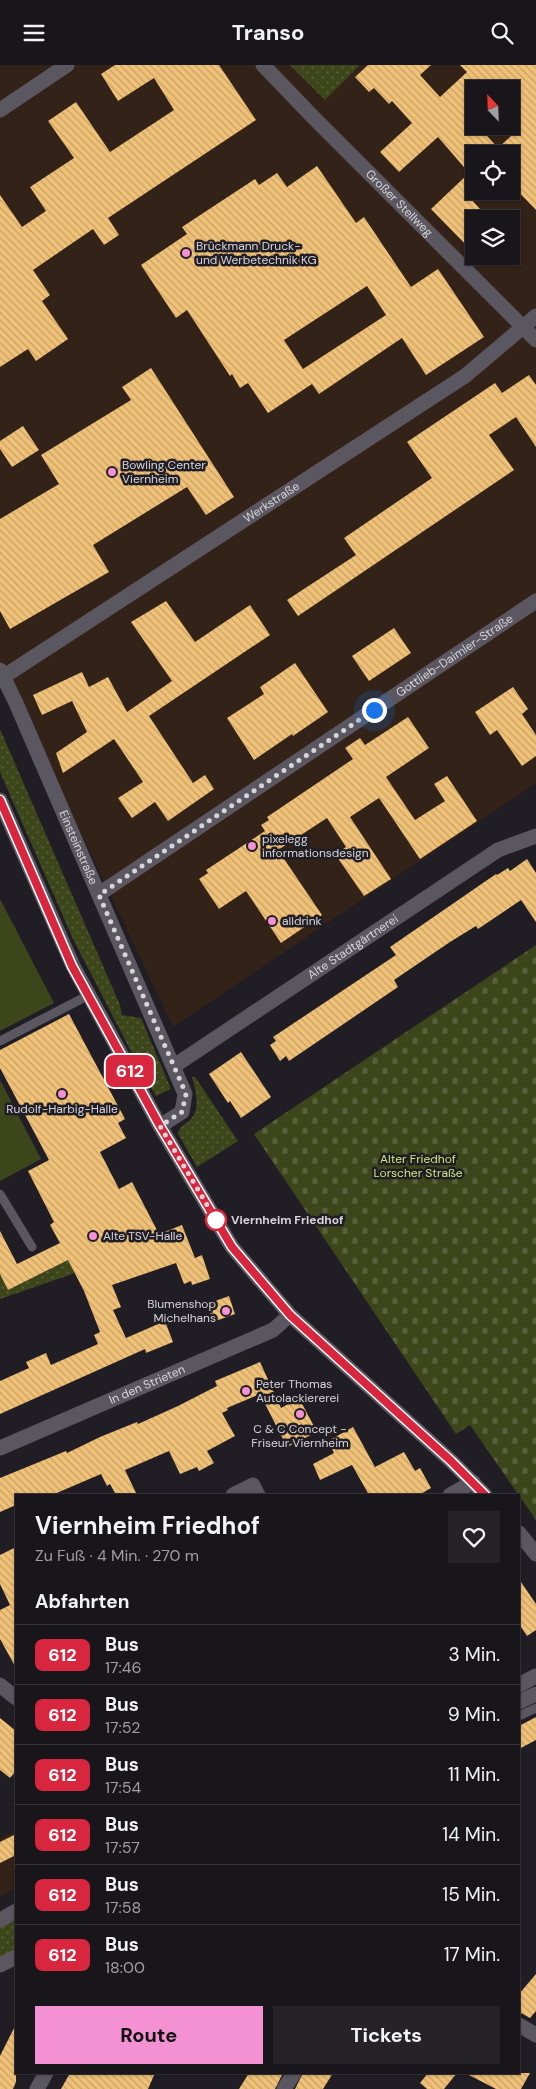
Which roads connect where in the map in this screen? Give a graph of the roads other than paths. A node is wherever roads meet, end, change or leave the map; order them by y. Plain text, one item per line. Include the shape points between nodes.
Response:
1 (67, 65) edge
2 (263, 65) edge
3 (0, 110) edge
4 (536, 316) edge
5 (524, 328) junction
6 (536, 340) edge
7 (536, 601) edge
8 (1, 675) edge
9 (0, 800) edge
10 (536, 836) edge
11 (99, 895) junction
12 (89, 995) junction
13 (0, 1041) edge
14 (174, 1066) junction
15 (160, 1126) junction
16 (0, 1194) edge
17 (32, 1247) dead end
18 (290, 1315) junction
19 (0, 1448) edge
20 (473, 1482) junction
21 (235, 1494) edge
22 (258, 1494) edge
23 (452, 1494) edge
24 (484, 1494) edge
25 (520, 1534) edge
26 (536, 1554) edge
27 (536, 1676) edge
28 (520, 1684) edge
29 (536, 1693) edge
30 (520, 1701) edge
31 (536, 1708) edge
32 (520, 1716) edge
33 (15, 1912) edge
34 (0, 1920) edge
35 (15, 1958) edge
36 (0, 1965) edge
37 (520, 2026) edge
38 (536, 2035) edge
39 (45, 2074) edge
40 (293, 2074) edge
41 (37, 2089) edge
42 (284, 2089) edge

1 - 3 street
2 - 5 street, Großer Stellweg
4 - 5 street, Werkstraße
5 - 6 street, Großer Stellweg
5 - 8 street, Werkstraße via 465,376
7 - 11 street, Gottlieb-Daimler-Straße
8 - 11 street, Einsteinstraße
9 - 12 street via 72,966
10 - 14 street, Alte Stadtgärtnerei via 498,850
11 - 14 street, Einsteinstraße
12 - 13 lane
12 - 15 street
14 - 15 street, Einsteinstraße via 186,1094 182,1112
15 - 18 street via 232,1247
16 - 17 lane
18 - 19 street, In den Strieten via 273,1330
18 - 20 street
20 - 23 street
20 - 24 street
21 - 22 street via 253,1485
25 - 26 street
27 - 28 street
29 - 30 street
31 - 32 lane
33 - 34 street
35 - 36 street
37 - 38 street
39 - 41 street
40 - 42 street

